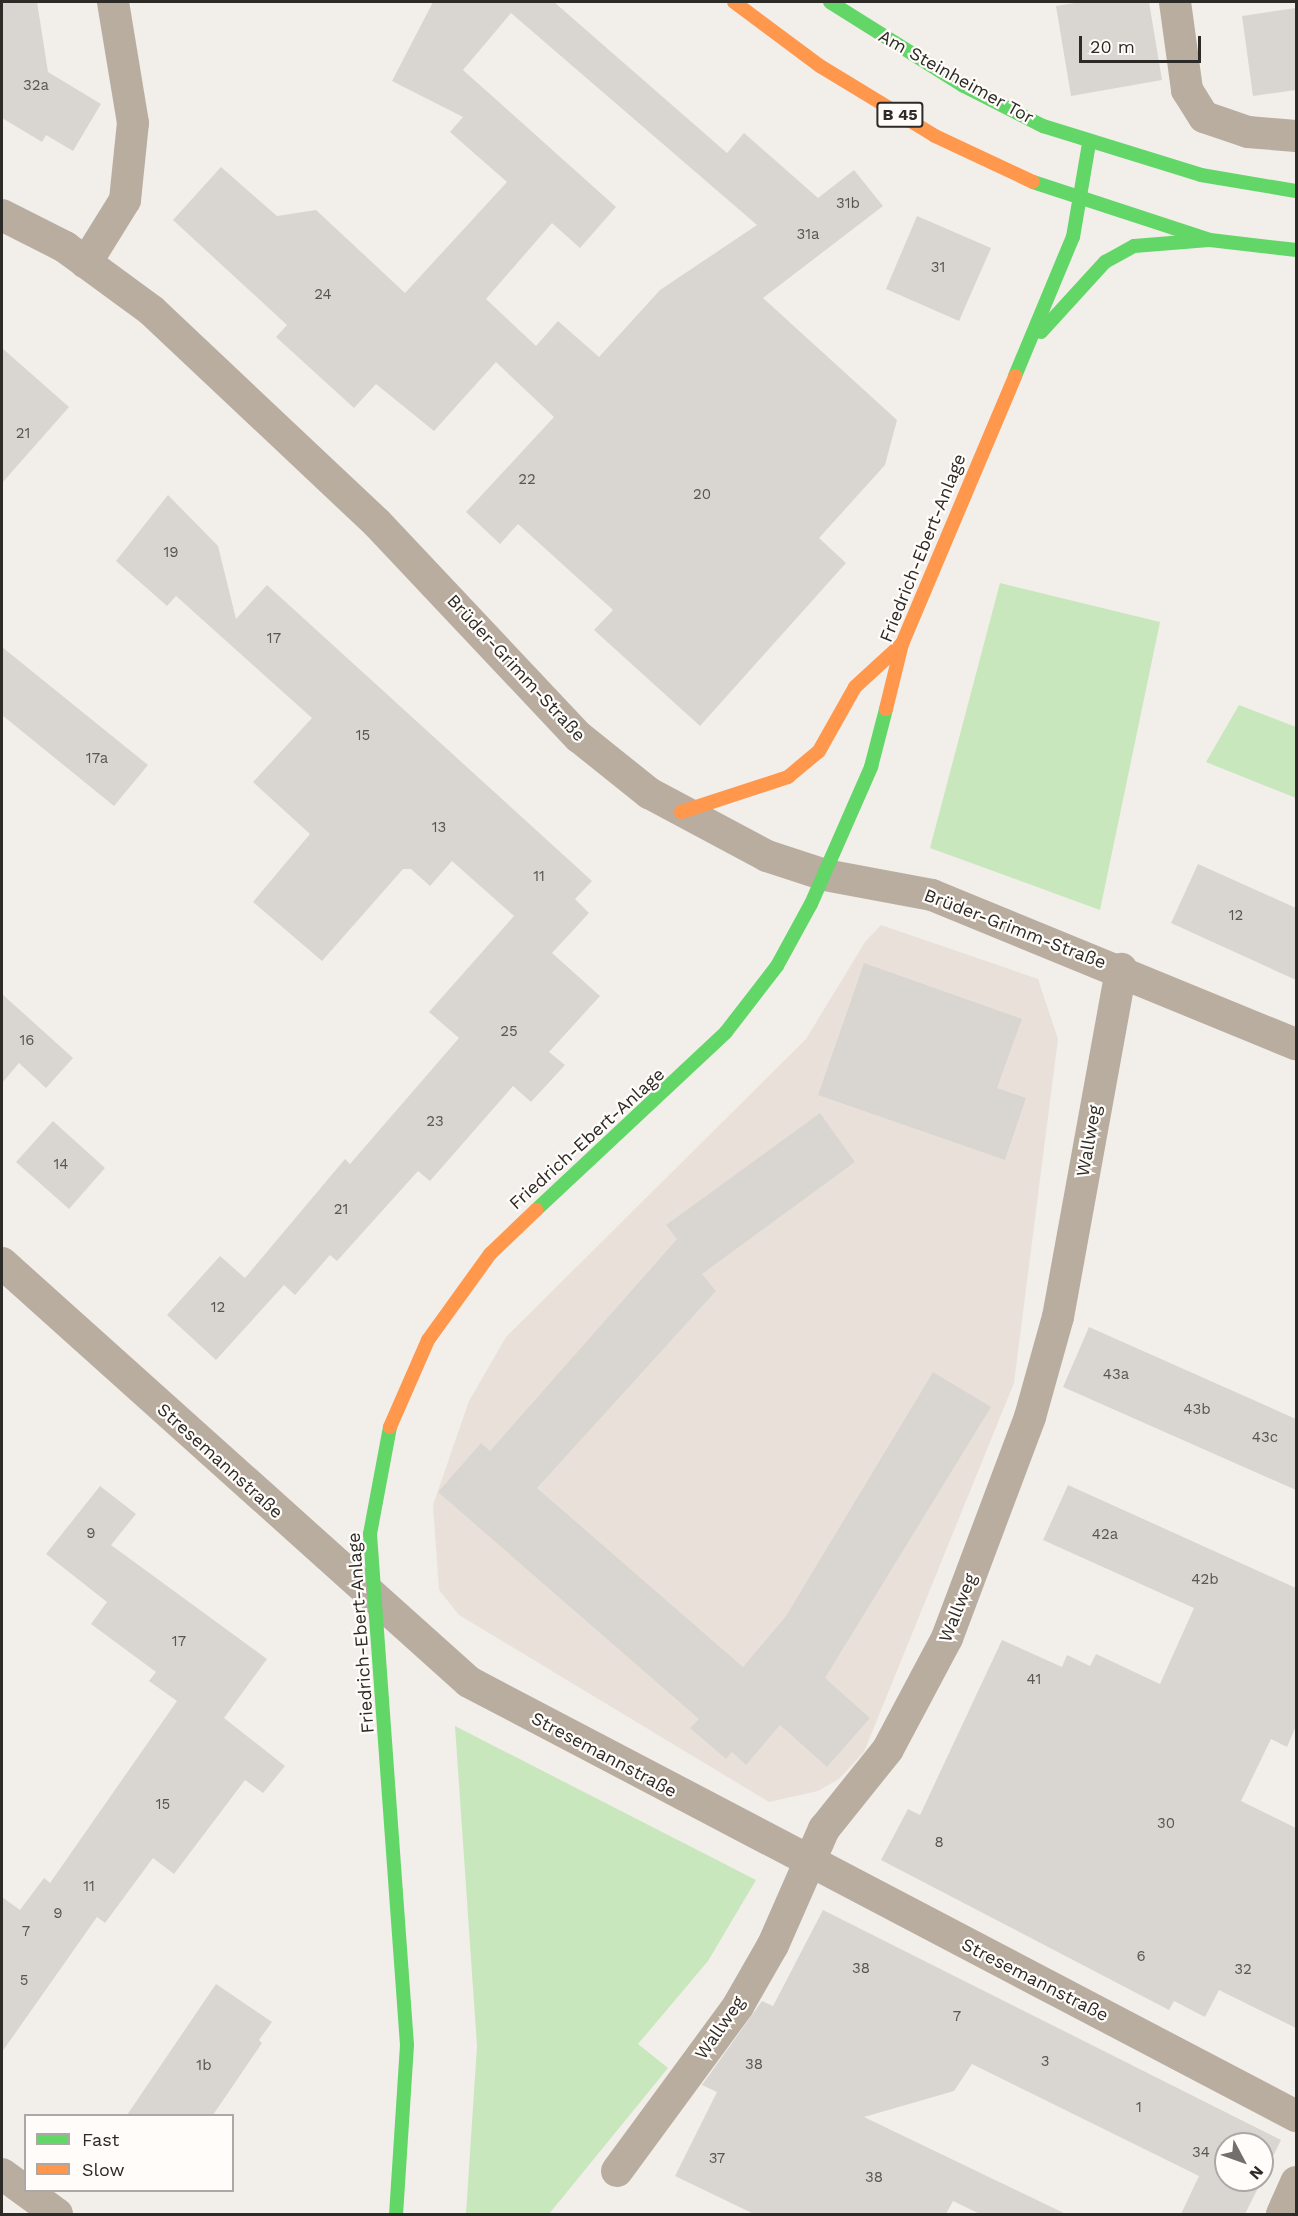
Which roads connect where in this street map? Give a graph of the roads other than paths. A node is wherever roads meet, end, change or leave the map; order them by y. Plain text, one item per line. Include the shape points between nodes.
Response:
1 (113, 2) edge
2 (734, 2) edge
3 (830, 2) edge
4 (1175, 2) edge
5 (1296, 136) edge
6 (1089, 143) junction
7 (1296, 191) edge
8 (1083, 202) junction
9 (2, 215) edge
10 (1210, 240) junction
11 (1296, 250) edge
12 (86, 263) junction
13 (1025, 349) junction
14 (902, 644) junction
15 (681, 812) junction
16 (825, 875) junction
17 (1121, 969) junction
18 (1296, 1044) edge
19 (2, 1263) edge
20 (373, 1600) junction
21 (808, 1862) junction
22 (1296, 2116) edge
23 (617, 2170) dead end
24 (2, 2174) edge
25 (1296, 2182) edge
26 (24, 2190) edge
27 (27, 2192) edge
28 (57, 2214) edge
29 (396, 2214) edge
30 (1282, 2214) edge

1 - 12 street via 133,123 125,200
2 - 8 main road, B 45 via 820,66 935,136
3 - 6 main road, Am Steinheimer Tor via 964,86
4 - 5 street via 1187,90 1204,117 1248,132
6 - 7 main road, Am Steinheimer Tor via 1201,175
6 - 8 main road, Friedrich-Ebert-Anlage
8 - 10 main road, B 45
8 - 13 main road, Friedrich-Ebert-Anlage
9 - 12 street, Brüder-Grimm-Straße
10 - 11 main road, B 45
10 - 13 main road via 1134,246 1106,262
12 - 15 street, Brüder-Grimm-Straße via 152,311 376,523 579,737 649,794
13 - 14 main road, Friedrich-Ebert-Anlage
14 - 15 main road via 855,687 819,751 788,777
14 - 16 main road, Friedrich-Ebert-Anlage via 871,767
15 - 16 street, Brüder-Grimm-Straße via 767,856
16 - 17 street, Brüder-Grimm-Straße via 932,895
16 - 20 main road, Friedrich-Ebert-Anlage via 777,966 726,1032 490,1254 428,1340 386,1435 370,1534
17 - 18 street, Brüder-Grimm-Straße
17 - 21 street, Wallweg via 1058,1317 1030,1417 947,1638 888,1749 824,1829
19 - 20 street, Stresemannstraße
20 - 21 street, Stresemannstraße via 469,1682
20 - 29 main road, Friedrich-Ebert-Anlage via 407,2045
21 - 22 street, Stresemannstraße
21 - 23 street, Wallweg via 738,2006
24 - 26 street
25 - 30 street
27 - 28 street

